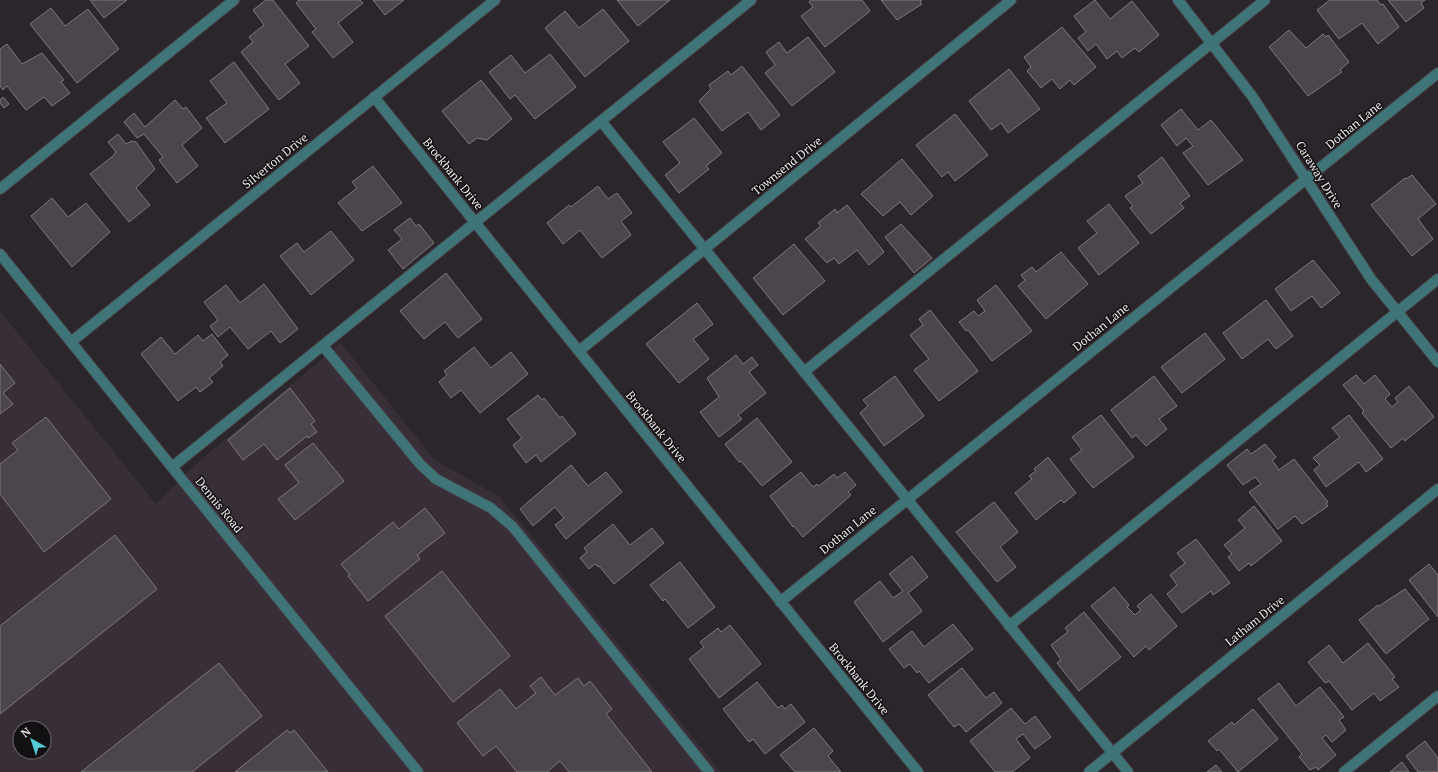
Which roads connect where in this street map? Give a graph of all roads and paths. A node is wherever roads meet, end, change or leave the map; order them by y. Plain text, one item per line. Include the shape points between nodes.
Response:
1 (234, 0) edge
2 (495, 0) edge
3 (751, 0) edge
4 (1012, 0) edge
5 (1178, 0) edge
6 (1265, 0) edge
7 (1212, 42) junction
8 (1438, 73) edge
9 (374, 97) junction
10 (601, 121) junction
11 (1306, 180) junction
12 (0, 189) edge
13 (475, 222) junction
14 (705, 249) junction
15 (0, 254) edge
16 (1438, 279) edge
17 (1397, 312) junction
18 (71, 342) junction
19 (322, 346) junction
20 (578, 351) junction
21 (1438, 362) edge
22 (804, 372) junction
23 (172, 467) junction
24 (1438, 489) edge
25 (907, 499) junction
26 (780, 602) junction
27 (1010, 626) junction
28 (1438, 696) edge
29 (1113, 753) junction
30 (418, 772) edge
31 (710, 772) edge
32 (918, 772) edge
33 (1089, 772) edge
34 (1128, 772) edge
35 (1344, 772) edge

1 - 12 street
2 - 9 street, Silverton Drive
3 - 10 street
4 - 14 street, Townsend Drive
5 - 7 street, Caraway Drive
6 - 7 street
7 - 11 street, Caraway Drive via 1252,96
7 - 22 street
8 - 11 street, Dothan Lane
9 - 13 street, Brockbank Drive
9 - 18 street, Silverton Drive
10 - 13 street
10 - 14 street
11 - 17 street, Caraway Drive via 1371,279
11 - 25 street, Dothan Lane
13 - 19 street
13 - 20 street, Brockbank Drive
14 - 20 street, Townsend Drive
14 - 22 street
15 - 18 street, Dennis Road
16 - 17 street
17 - 21 street, Caraway Drive
17 - 27 street
18 - 23 street, Dennis Road
19 - 23 street
19 - 31 street via 420,464 436,479 491,508 513,527
20 - 26 street, Brockbank Drive
22 - 25 street
23 - 30 street, Dennis Road
24 - 29 street, Latham Drive
25 - 26 street, Dothan Lane
25 - 27 street
26 - 32 street, Brockbank Drive
27 - 29 street
28 - 35 street
29 - 33 street, Latham Drive
29 - 34 street

